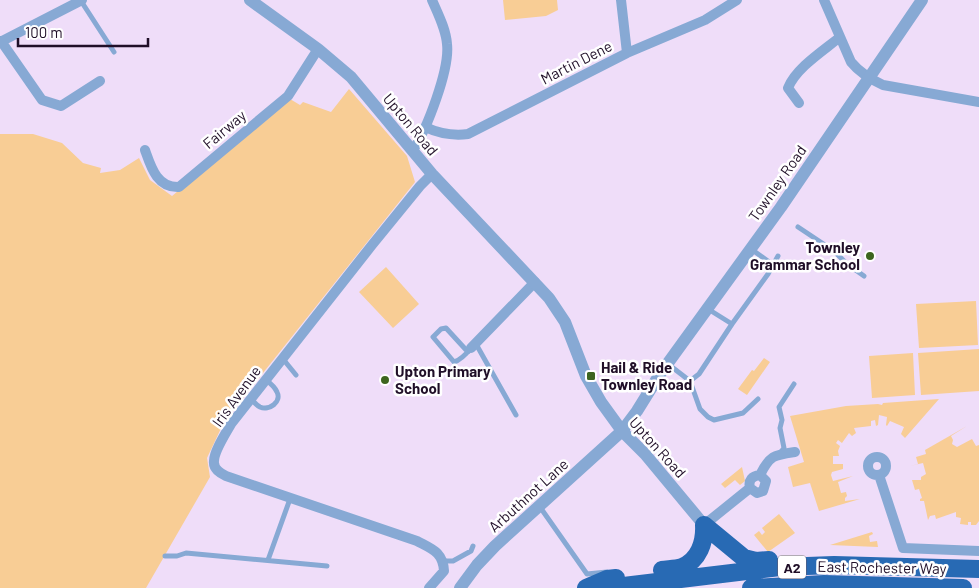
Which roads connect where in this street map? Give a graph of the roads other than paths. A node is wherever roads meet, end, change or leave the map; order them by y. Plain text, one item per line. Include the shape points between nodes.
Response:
1 (250, 0) edge
2 (432, 0) edge
3 (621, 0) edge
4 (737, 0) edge
5 (824, 0) edge
6 (922, 0) edge
7 (80, 1) edge
8 (840, 37) junction
9 (1, 42) edge
10 (318, 49) junction
11 (114, 52) dead end
12 (627, 53) junction
13 (868, 78) junction
14 (100, 81) dead end
15 (979, 102) edge
16 (799, 103) dead end
17 (425, 128) junction
18 (145, 150) dead end
19 (413, 150) junction
20 (432, 174) junction
21 (798, 227) dead end
22 (750, 249) junction
23 (778, 256) dead end
24 (772, 264) junction
25 (864, 276) dead end
26 (535, 282) junction
27 (708, 308) junction
28 (732, 324) junction
29 (472, 348) junction
30 (282, 358) junction
31 (668, 364) junction
32 (296, 375) dead end
33 (266, 379) junction
34 (690, 381) junction
35 (794, 384) dead end
36 (251, 399) junction
37 (758, 399) dead end
38 (516, 415) dead end
39 (622, 431) junction
40 (795, 452) dead end
41 (780, 454) junction
42 (879, 475) dead end
43 (290, 499) junction
44 (540, 506) junction
45 (704, 526) junction
46 (473, 546) dead end
47 (979, 551) edge
48 (165, 556) dead end
49 (268, 560) junction
50 (444, 562) junction
51 (327, 566) dead end
52 (931, 567) junction
53 (979, 569) edge
54 (608, 580) edge
55 (430, 588) edge
56 (460, 588) edge
57 (586, 588) edge
58 (751, 588) edge
59 (963, 588) edge

1 - 10 street, Upton Road
2 - 17 street via 444,30 448,54
3 - 12 street
4 - 12 street, Martin Dene via 705,20
5 - 8 street
6 - 13 street, Townley Road
7 - 9 street
7 - 11 lane
8 - 13 street via 851,62
8 - 16 street via 799,70 792,80 788,88
9 - 14 street via 42,100 61,106
10 - 18 street, Fairway via 288,96 179,186 172,187 160,180
10 - 19 street, Upton Road via 351,77
12 - 17 street, Martin Dene via 468,134
13 - 15 street via 883,84
13 - 22 street, Townley Road
17 - 19 street
19 - 20 street, Upton Road
20 - 26 street, Upton Road
20 - 30 street, Iris Avenue
21 - 25 lane
22 - 24 lane
22 - 27 street, Townley Road
23 - 24 lane
24 - 28 lane
26 - 29 street
26 - 39 street, Upton Road via 565,322 586,376
27 - 28 lane
27 - 31 street, Townley Road
28 - 34 lane via 699,374
29 - 29 lane via 454,362 433,337 446,328
29 - 38 lane
30 - 32 lane
30 - 33 street, Iris Avenue
31 - 34 lane
31 - 39 street, Townley Road
33 - 36 street, Iris Avenue
33 - 36 lane via 277,392 276,403 262,408
34 - 37 lane via 700,409 714,420 737,416
35 - 41 lane via 779,407 784,448
36 - 43 street, Iris Avenue via 220,444 214,461 217,470
39 - 44 street, Arbuthnot Lane
39 - 45 street, Upton Road
40 - 41 street
41 - 45 street via 772,456 760,475 766,481 763,491 756,493 750,488
42 - 47 street via 903,548
43 - 49 lane
43 - 50 street, Iris Avenue via 417,541 436,551
44 - 54 lane via 587,574
44 - 56 street, Arbuthnot Lane via 477,565
45 - 52 highway, A2 via 750,560 854,555 894,558
45 - 57 highway via 703,544 697,555 682,567 607,580
46 - 50 lane via 471,551 453,561
48 - 49 lane via 186,552
49 - 51 lane
50 - 55 street via 444,571
52 - 53 highway, East Rochester Way / A2
52 - 54 highway, East Rochester Way / A2 via 780,567
58 - 59 highway, East Rochester Way / A2 via 859,584

